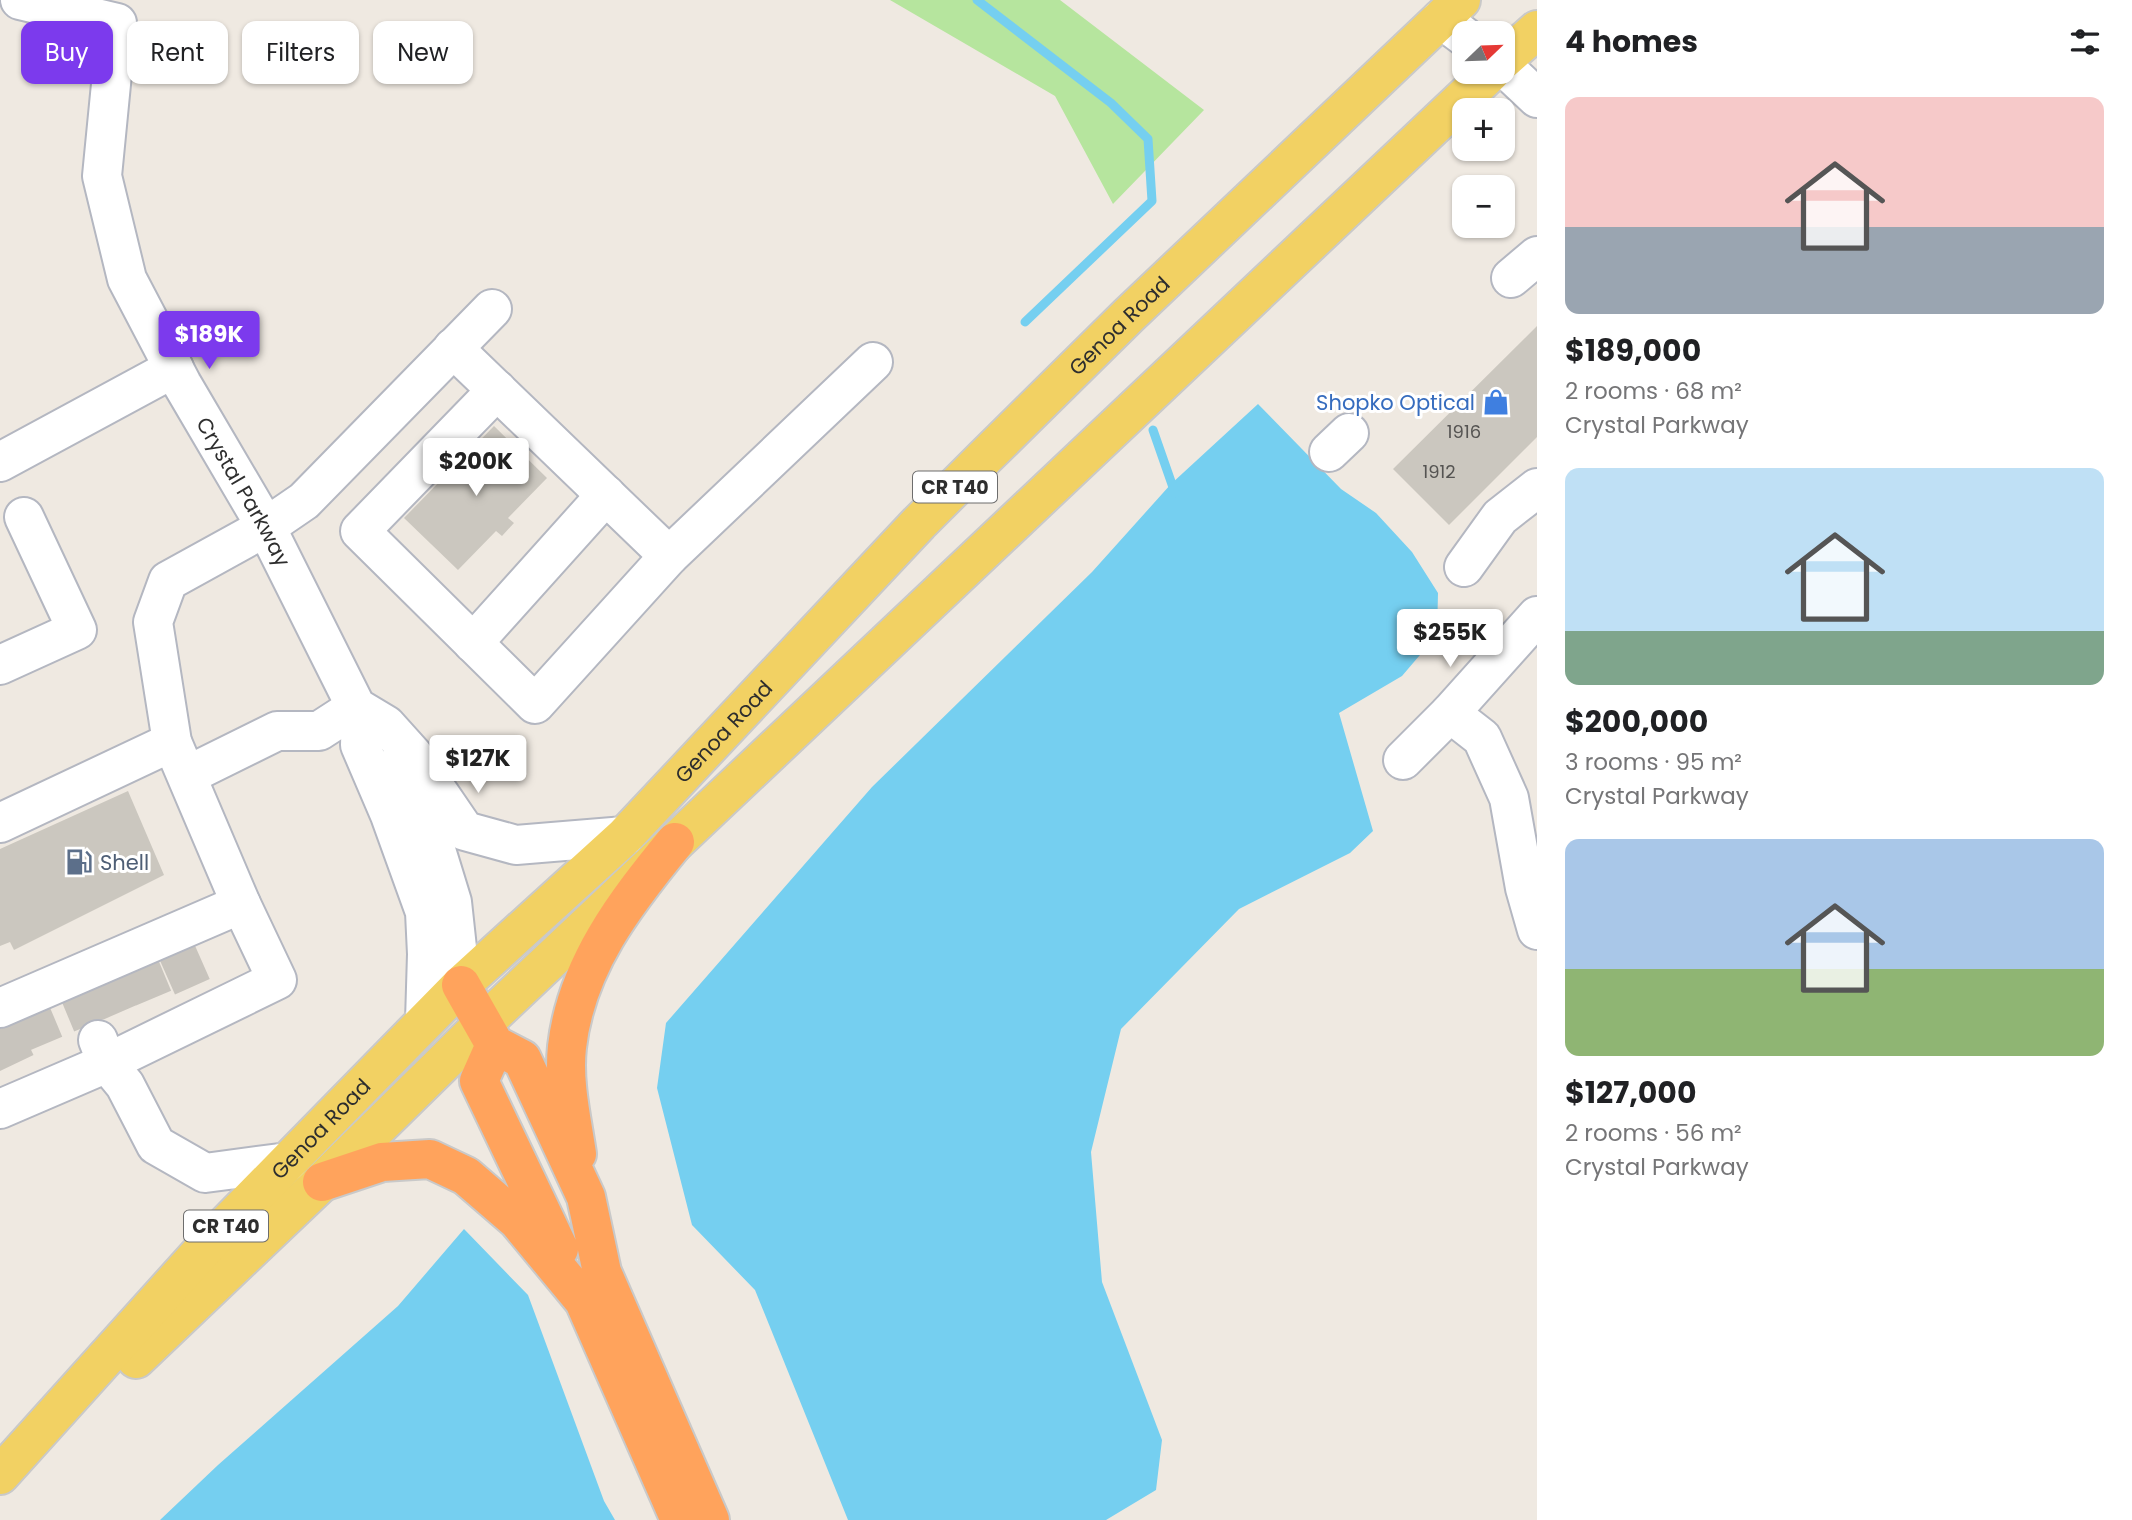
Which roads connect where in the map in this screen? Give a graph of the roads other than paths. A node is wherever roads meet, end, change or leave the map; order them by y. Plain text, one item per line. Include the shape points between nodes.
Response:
1 (20, 0) edge
2 (1456, 19) edge
3 (1537, 30) edge
4 (1516, 49) edge
5 (1516, 78) edge
6 (1478, 84) edge
7 (1537, 98) edge
8 (492, 309) dead end
9 (453, 348) junction
10 (873, 362) dead end
11 (174, 368) junction
12 (497, 390) junction
13 (0, 464) edge
14 (1537, 488) edge
15 (606, 495) junction
16 (12, 522) edge
17 (267, 527) junction
18 (669, 556) junction
19 (1464, 567) dead end
20 (1537, 616) edge
21 (473, 643) junction
22 (0, 665) edge
23 (359, 709) junction
24 (1450, 713) junction
25 (180, 758) junction
26 (1403, 760) dead end
27 (0, 823) edge
28 (625, 836) junction
29 (675, 842) junction
30 (241, 904) junction
31 (1537, 930) edge
32 (461, 985) junction
33 (18, 1005) edge
34 (425, 1021) junction
35 (489, 1034) junction
36 (134, 1038) junction
37 (33, 1084) edge
38 (288, 1162) junction
39 (322, 1182) junction
40 (586, 1197) junction
41 (584, 1301) junction
42 (654, 1392) junction
43 (0, 1475) edge
44 (0, 1488) edge
45 (680, 1520) edge
46 (710, 1520) edge
47 (732, 1520) edge

1 - 11 street, Crystal Parkway via 117,23 102,176 127,279
2 - 28 main road, Genoa Road / CR T40 via 1149,296 975,466
3 - 4 main road
5 - 7 street
6 - 29 main road, Genoa Road / CR T40
8 - 9 street
9 - 12 street
9 - 17 street via 304,501
10 - 18 street
11 - 13 street
11 - 17 street, Crystal Parkway
12 - 15 street
12 - 21 street via 360,531
13 - 16 street
14 - 19 street via 1500,517
15 - 18 street
15 - 21 street
16 - 22 street via 77,630
17 - 23 street, Crystal Parkway
17 - 25 street via 168,581 153,622
18 - 21 street via 535,704
20 - 24 street
23 - 25 street via 319,731 277,731
23 - 28 street via 386,726 414,755 465,831 516,845
23 - 32 street via 391,743 433,840 452,902
23 - 34 street, Crystal Parkway via 360,745 425,912
24 - 26 street
24 - 31 street via 1482,738 1509,798
25 - 27 street
25 - 30 street
28 - 32 main road, Genoa Road / CR T40
29 - 35 main road, Genoa Road / CR T40
29 - 40 highway via 619,913 592,962 574,1014 566,1068
30 - 33 street via 173,943
30 - 36 street via 277,980 201,1005
32 - 34 main road, Genoa Road / CR T40
32 - 35 highway
34 - 38 main road, Genoa Road / CR T40
35 - 39 main road, Genoa Road / CR T40
35 - 40 highway via 522,1059
35 - 41 highway via 479,1081
36 - 37 street
36 - 38 street via 125,1085 156,1145 205,1172
38 - 43 main road, Genoa Road / CR T40
39 - 41 highway via 382,1162 430,1159 466,1177 517,1220
39 - 44 main road, Genoa Road / CR T40
40 - 42 highway via 602,1272
41 - 45 highway
42 - 46 highway
42 - 47 highway

